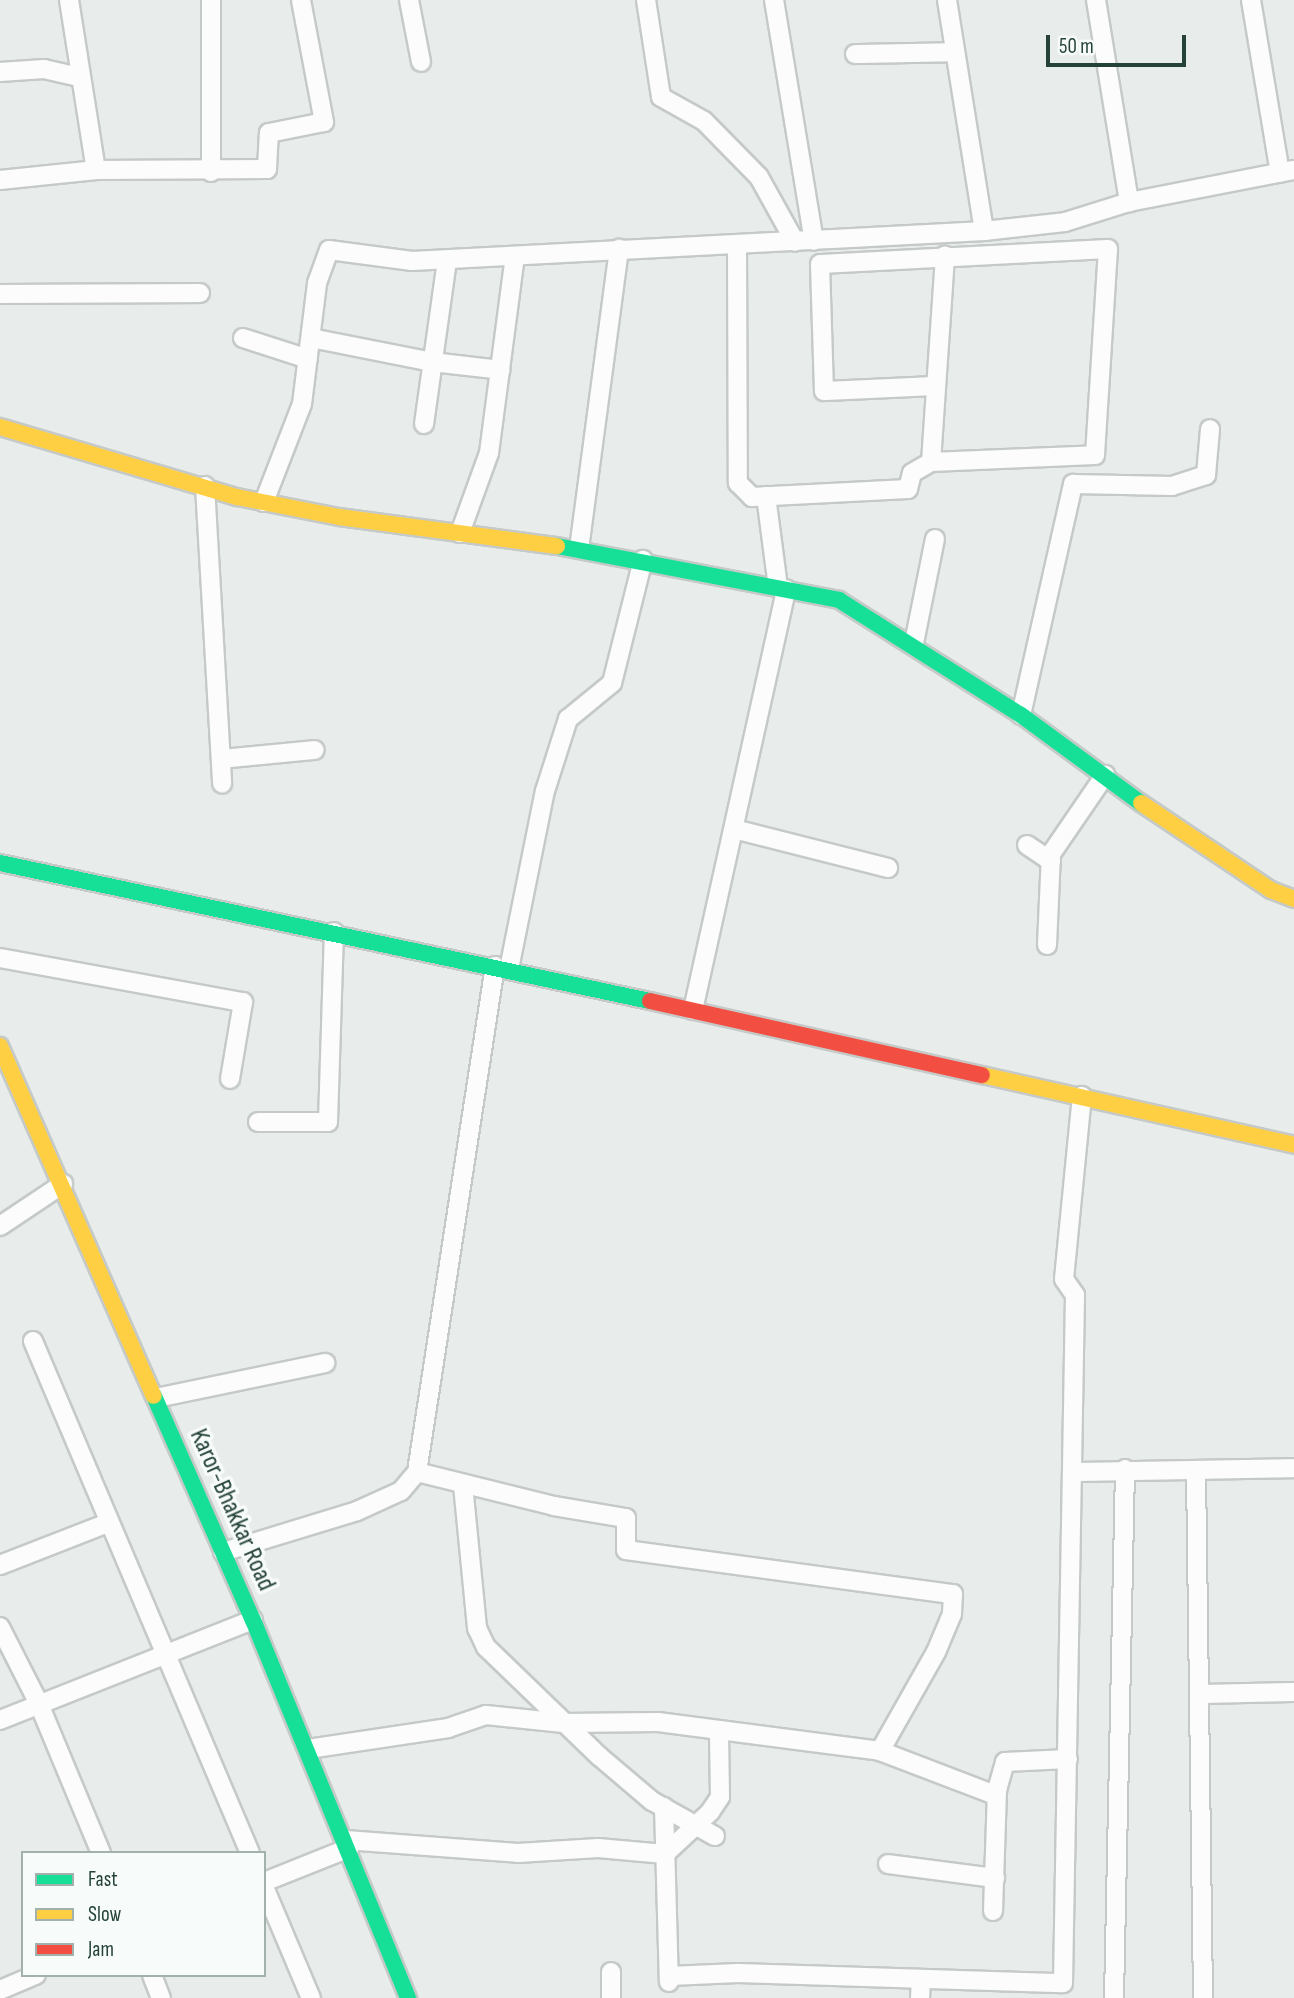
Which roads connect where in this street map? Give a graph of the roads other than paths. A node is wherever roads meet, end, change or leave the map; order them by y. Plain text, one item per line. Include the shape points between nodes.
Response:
1 (69, 0) edge
2 (211, 0) edge
3 (301, 0) edge
4 (408, 0) edge
5 (646, 0) edge
6 (774, 0) edge
7 (947, 0) edge
8 (1096, 0) edge
9 (1251, 0) edge
10 (955, 52) junction
11 (855, 54) dead end
12 (421, 62) dead end
13 (0, 72) edge
14 (80, 76) junction
15 (96, 170) junction
16 (211, 172) junction
17 (1287, 172) edge
18 (0, 180) edge
19 (1129, 202) junction
20 (984, 231) junction
21 (804, 242) junction
22 (737, 246) junction
23 (619, 249) junction
24 (945, 255) junction
25 (515, 256) junction
26 (447, 260) junction
27 (200, 293) dead end
28 (0, 294) edge
29 (243, 338) dead end
30 (311, 338) junction
31 (308, 359) junction
32 (432, 362) junction
33 (501, 370) junction
34 (936, 386) junction
35 (424, 424) dead end
36 (0, 427) edge
37 (1210, 429) dead end
38 (931, 462) junction
39 (205, 486) junction
40 (766, 496) junction
41 (264, 502) junction
42 (460, 533) junction
43 (934, 539) dead end
44 (579, 549) junction
45 (643, 561) junction
46 (782, 588) junction
47 (914, 643) junction
48 (1021, 715) junction
49 (315, 750) dead end
50 (221, 759) junction
51 (1105, 775) junction
52 (222, 784) dead end
53 (734, 829) junction
54 (1027, 845) dead end
55 (1051, 861) junction
56 (0, 863) edge
57 (888, 869) dead end
58 (1294, 898) edge
59 (334, 932) junction
60 (1047, 945) dead end
61 (0, 958) edge
62 (502, 968) junction
63 (693, 1010) junction
64 (0, 1046) edge
65 (230, 1079) dead end
66 (1082, 1096) junction
67 (258, 1122) dead end
68 (1294, 1145) edge
69 (63, 1184) junction
70 (0, 1226) edge
71 (33, 1341) dead end
72 (325, 1363) dead end
73 (156, 1398) junction
74 (1294, 1468) edge
75 (1125, 1469) junction
76 (1196, 1470) junction
77 (417, 1472) junction
78 (1073, 1472) junction
79 (463, 1485) junction
80 (108, 1523) junction
81 (223, 1552) junction
82 (0, 1565) edge
83 (253, 1620) junction
84 (0, 1627) edge
85 (167, 1655) junction
86 (1294, 1692) edge
87 (1200, 1694) junction
88 (39, 1704) junction
89 (0, 1720) edge
90 (564, 1723) junction
91 (719, 1730) junction
92 (308, 1749) junction
93 (880, 1751) junction
94 (1068, 1759) junction
95 (998, 1790) junction
96 (664, 1807) junction
97 (697, 1826) junction
98 (715, 1836) dead end
99 (348, 1844) junction
100 (100, 1851) edge
101 (249, 1851) edge
102 (665, 1854) junction
103 (888, 1864) dead end
104 (995, 1878) junction
105 (266, 1881) edge
106 (266, 1892) edge
107 (993, 1911) dead end
108 (611, 1972) dead end
109 (31, 1977) edge
110 (153, 1977) edge
111 (0, 1989) edge
112 (920, 1989) edge
113 (1063, 1991) edge
114 (5, 1998) edge
115 (161, 1998) edge
116 (311, 1998) edge
117 (408, 1998) edge
118 (611, 1998) edge
119 (1114, 1998) edge
120 (1203, 1998) edge

1 - 14 street
2 - 16 street
3 - 16 street via 324,122 269,133 267,169
4 - 12 street
5 - 21 street via 661,97 704,121 760,177
6 - 21 street
7 - 10 street
8 - 19 street
9 - 17 street
10 - 11 street
10 - 20 street
13 - 14 street via 44,69
14 - 15 street
15 - 16 street
15 - 18 street
17 - 19 street
19 - 20 street via 1065,222
20 - 21 street
21 - 22 street
22 - 23 street
22 - 40 street via 738,483 752,496
23 - 25 street
23 - 44 street
24 - 34 street
24 - 34 street via 820,264 824,391
24 - 38 street via 1108,249 1095,455
25 - 26 street
25 - 33 street
26 - 30 street via 412,261 329,250 317,283
26 - 32 street
27 - 28 street
29 - 31 street
30 - 31 street
30 - 32 street
31 - 41 street via 302,404
32 - 33 street
32 - 35 street
33 - 42 street via 489,453
34 - 38 street
36 - 39 main road
37 - 48 street via 1206,475 1172,486 1073,484
38 - 40 street via 912,473 908,489
39 - 41 main road
39 - 50 street
40 - 46 street
41 - 42 main road
42 - 44 main road
43 - 47 street
44 - 45 main road
45 - 46 main road
45 - 62 street via 612,683 568,719 545,791
46 - 47 main road via 839,600
46 - 53 street
47 - 48 main road
48 - 51 main road
49 - 50 street
50 - 52 street
51 - 55 street via 1051,854
51 - 58 main road via 1271,890
53 - 57 street
53 - 63 street
54 - 55 street
55 - 60 street
56 - 59 main road
59 - 62 main road
59 - 67 street via 328,1122
61 - 65 street via 243,1002
62 - 63 main road
62 - 77 street
63 - 66 main road
64 - 69 main road, Karor-Bhakkar Road
66 - 68 main road
66 - 78 street via 1064,1279 1075,1295
69 - 70 street
69 - 73 main road, Karor-Bhakkar Road
71 - 80 street
72 - 73 street
73 - 81 main road, Karor-Bhakkar Road
74 - 76 street
75 - 76 street
75 - 78 street
75 - 119 street
76 - 87 street
77 - 79 street
77 - 81 street via 401,1491 357,1511
78 - 94 street
79 - 90 street via 477,1628 496,1659
79 - 93 street via 626,1518 626,1550 953,1594 952,1614 936,1652
80 - 82 street
80 - 85 street
81 - 83 main road, Karor-Bhakkar Road
83 - 85 street
83 - 92 main road, Karor-Bhakkar Road
84 - 88 street
85 - 88 street
85 - 101 street
86 - 87 street
87 - 120 street
88 - 89 street
88 - 100 street
90 - 91 street via 658,1721
90 - 92 street via 486,1715 448,1728
90 - 96 street
91 - 93 street
91 - 97 street via 720,1797
92 - 99 main road, Karor-Bhakkar Road
93 - 95 street via 990,1793
94 - 95 street via 1006,1762
94 - 113 street
95 - 104 street
96 - 97 street
96 - 102 street
97 - 98 street
97 - 102 street
99 - 102 street via 519,1853 598,1848
99 - 105 street
99 - 117 main road, Karor-Bhakkar Road
102 - 112 street via 670,1979 738,1973
103 - 104 street
104 - 107 street
106 - 116 street
108 - 118 street
109 - 111 street
110 - 115 street
111 - 114 street
112 - 113 street

